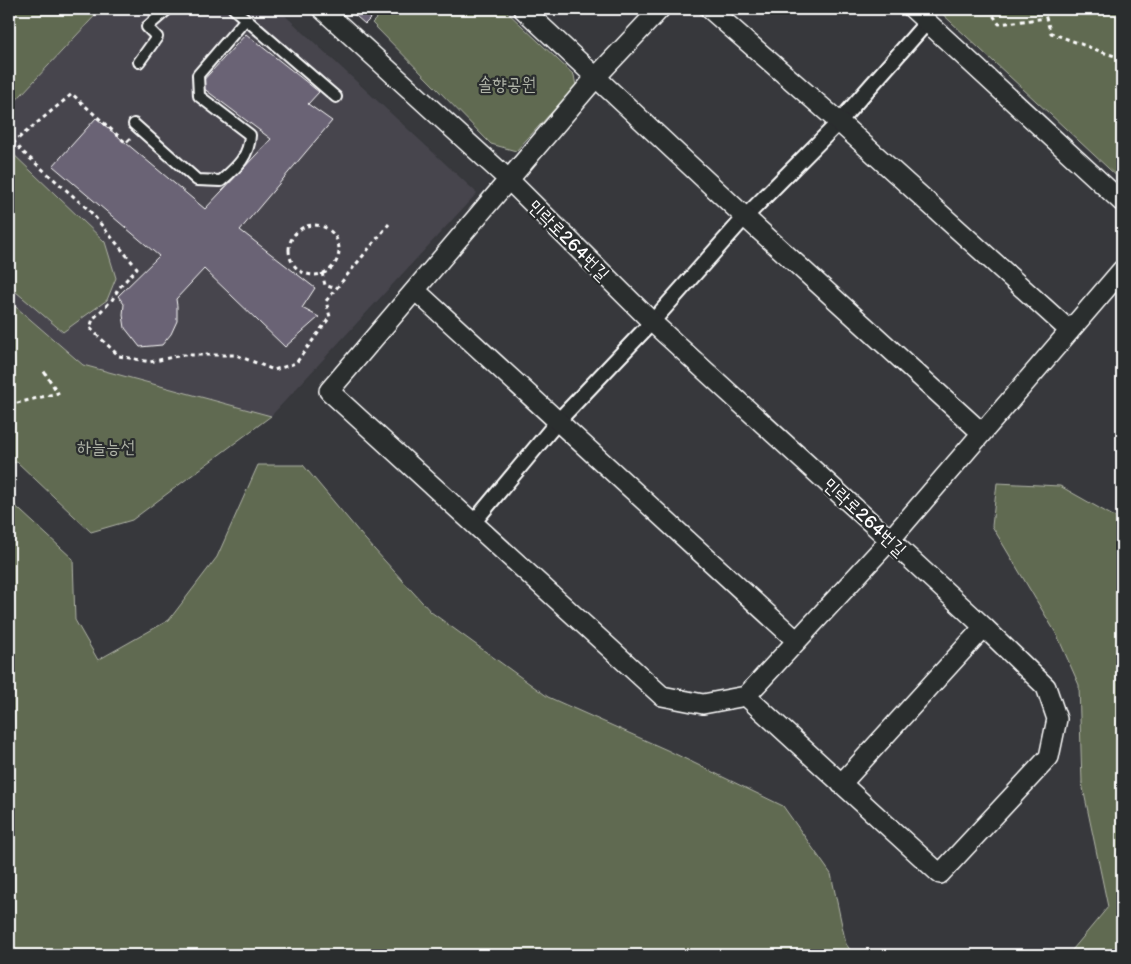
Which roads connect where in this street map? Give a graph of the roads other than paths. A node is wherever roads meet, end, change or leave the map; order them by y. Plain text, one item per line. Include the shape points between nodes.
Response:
1 (168, 9) edge
2 (234, 9) edge
3 (322, 9) edge
4 (523, 9) edge
5 (660, 9) edge
6 (710, 9) edge
7 (913, 9) edge
8 (246, 19) junction
9 (927, 22) junction
10 (139, 62) dead end
11 (596, 77) junction
12 (336, 97) dead end
13 (839, 122) junction
14 (137, 127) road end
15 (509, 180) junction
16 (1122, 202) edge
17 (745, 217) junction
18 (1122, 270) edge
19 (415, 290) junction
20 (652, 322) junction
21 (1070, 331) junction
22 (558, 421) junction
23 (982, 433) junction
24 (473, 523) junction
25 (890, 540) junction
26 (984, 627) junction
27 (797, 641) junction
28 (746, 696) junction
29 (841, 784) junction

1 - 10 lane via 147,28 157,36
2 - 8 lane
3 - 15 street, 민락로264번길
4 - 11 street
5 - 11 street
6 - 13 street
7 - 9 street
8 - 12 lane
8 - 14 lane via 198,75 199,96 250,135 250,145 240,165 221,181 197,180
9 - 13 street
9 - 16 street
11 - 15 street
11 - 17 street
13 - 17 street
13 - 21 street
15 - 19 street
15 - 20 street, 민락로264번길
17 - 20 street
17 - 23 street
18 - 21 street
19 - 22 street
19 - 24 street via 329,391
20 - 22 street
20 - 25 street, 민락로264번길
21 - 23 street
22 - 24 street
22 - 27 street
23 - 25 street
24 - 28 street via 662,696 703,704
25 - 26 street, 민락로264번길
25 - 27 street
26 - 29 street
26 - 29 street, 민락로264번길 via 1046,687 1057,719 1049,757 940,874
27 - 28 street
28 - 29 street, 민락로264번길

